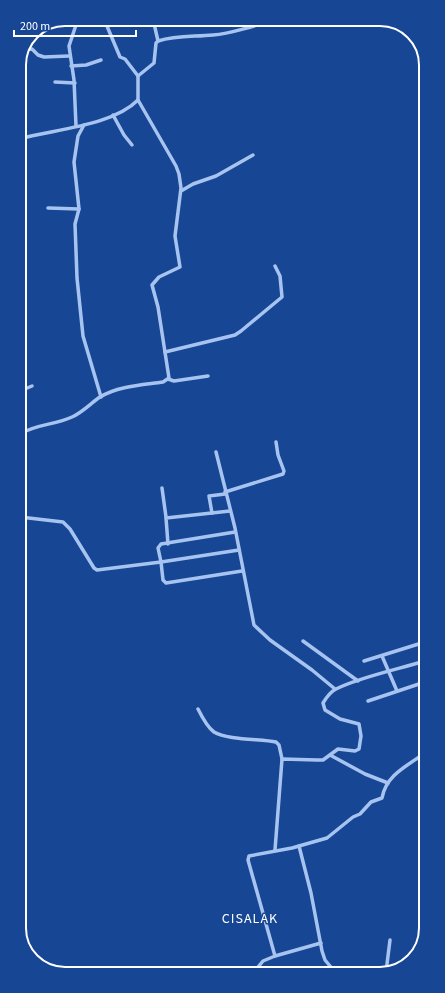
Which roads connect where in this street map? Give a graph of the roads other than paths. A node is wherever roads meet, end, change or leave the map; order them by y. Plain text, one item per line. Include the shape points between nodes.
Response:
1 (76, 26) edge
2 (107, 26) edge
3 (155, 26) edge
4 (249, 26) edge
5 (158, 41) junction
6 (29, 50) edge
7 (69, 56) junction
8 (101, 60) dead end
9 (71, 66) junction
10 (138, 76) junction
11 (55, 82) dead end
12 (74, 83) junction
13 (138, 100) junction
14 (113, 115) junction
15 (84, 125) junction
16 (76, 126) junction
17 (26, 137) edge
18 (132, 145) dead end
19 (254, 155) dead end
20 (181, 191) junction
21 (48, 208) dead end
22 (79, 209) junction
23 (275, 266) dead end
24 (165, 352) junction
25 (208, 376) dead end
26 (168, 379) junction
27 (32, 386) dead end
28 (26, 388) edge
29 (101, 397) junction
30 (26, 431) edge
31 (276, 442) dead end
32 (216, 452) dead end
33 (162, 488) dead end
34 (225, 493) junction
35 (230, 511) junction
36 (212, 512) junction
37 (166, 517) junction
38 (26, 518) edge
39 (235, 532) junction
40 (168, 544) junction
41 (239, 550) junction
42 (161, 562) junction
43 (242, 571) junction
44 (303, 641) dead end
45 (419, 644) edge
46 (382, 656) junction
47 (364, 661) dead end
48 (419, 663) edge
49 (389, 672) junction
50 (358, 681) junction
51 (419, 684) edge
52 (335, 689) junction
53 (397, 691) junction
54 (368, 701) dead end
55 (198, 709) dead end
56 (330, 755) junction
57 (419, 758) edge
58 (282, 759) junction
59 (388, 783) junction
60 (299, 846) junction
61 (275, 850) junction
62 (390, 940) dead end
63 (321, 943) junction
64 (275, 956) junction
65 (387, 966) edge
66 (258, 967) edge
67 (331, 967) edge

1 - 7 street via 69,46
2 - 10 street via 120,57 126,59
3 - 5 street
4 - 5 street via 220,34 181,35
5 - 10 street via 154,63
6 - 7 street via 34,50 44,57
7 - 9 street
8 - 9 street
9 - 12 street
10 - 13 street
11 - 12 street
12 - 16 street
13 - 14 street
13 - 20 street via 176,166
14 - 15 street
14 - 18 street
15 - 16 street
15 - 22 street via 78,136 74,162
16 - 17 street
19 - 20 street via 216,176
20 - 24 street via 175,236 180,267 159,278 152,285
21 - 22 street
22 - 29 street via 75,224 75,243 82,329
23 - 24 street via 280,276 282,296 241,331 221,339
24 - 26 street
25 - 26 street via 174,382
26 - 29 street via 163,382 120,388
27 - 28 street
29 - 30 street via 72,418
31 - 34 street via 283,474
32 - 34 street
33 - 37 street
34 - 35 street
34 - 36 street via 210,496
35 - 36 street
35 - 39 street
36 - 37 street
37 - 40 street
38 - 42 street via 63,522 97,570
39 - 40 street
39 - 41 street
40 - 42 street via 159,545
41 - 42 street
41 - 43 street
42 - 43 street via 163,580 166,583
43 - 52 street via 254,625
44 - 50 street
45 - 46 street
46 - 47 street
46 - 49 street
48 - 49 street
49 - 50 street
49 - 53 street
50 - 52 street
51 - 53 street
52 - 56 street via 323,703 325,710 359,724 361,736 357,750 338,749
53 - 54 street
55 - 58 street via 215,733 252,741 276,742
56 - 58 street via 323,760
56 - 59 street
57 - 59 street via 397,773
58 - 61 street
59 - 60 street via 382,792 383,797 371,802 360,814 352,817 326,838
60 - 61 street
60 - 63 street
61 - 64 street via 253,854 248,858
62 - 65 street
63 - 64 street
63 - 67 street via 325,960
64 - 66 street

